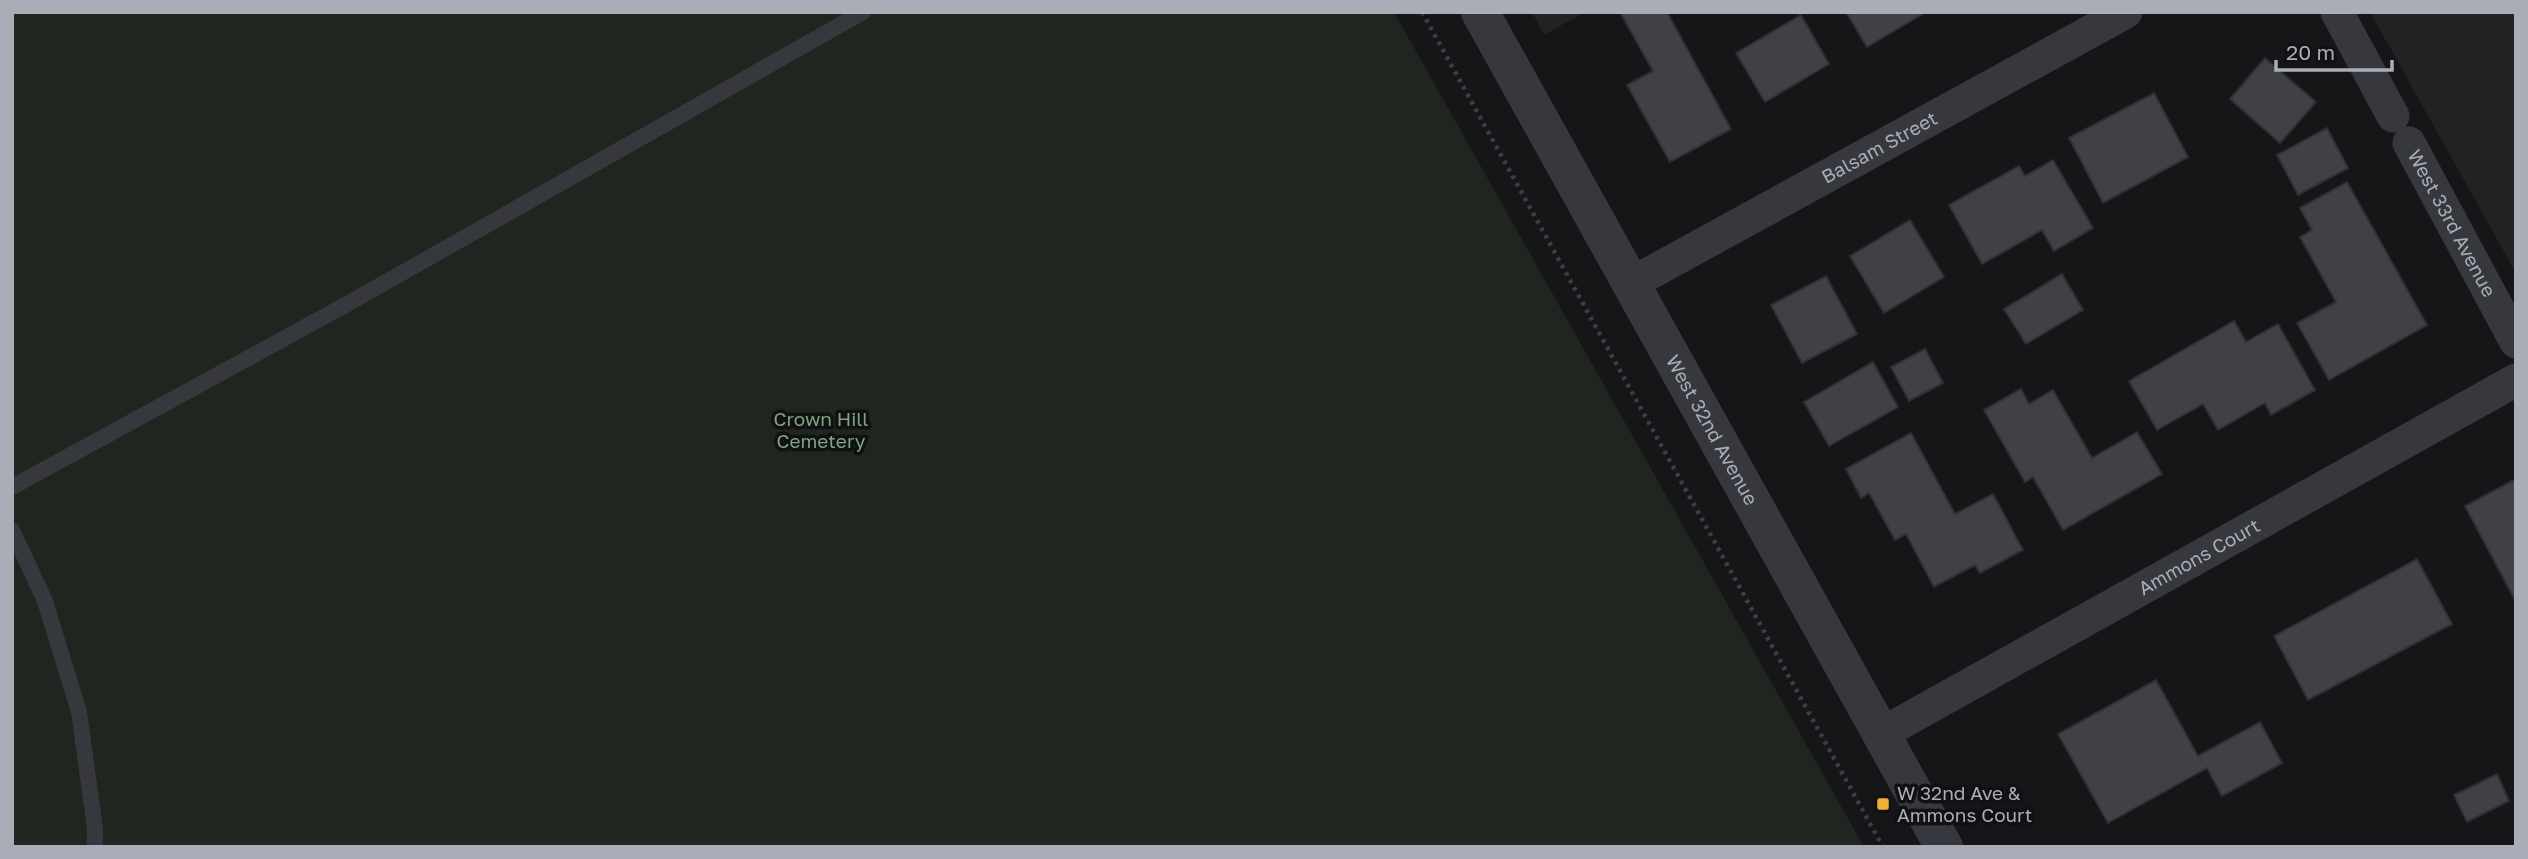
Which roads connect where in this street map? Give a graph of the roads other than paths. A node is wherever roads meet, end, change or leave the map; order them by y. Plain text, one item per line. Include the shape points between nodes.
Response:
1 (863, 12) edge
2 (1480, 12) edge
3 (2126, 12) edge
4 (2337, 12) edge
5 (1632, 283) junction
6 (2516, 342) edge
7 (2516, 380) edge
8 (12, 487) edge
9 (12, 530) edge
10 (1881, 734) junction
11 (95, 847) edge
12 (1944, 847) edge

1 - 8 lane via 349,303
2 - 5 street, West 32nd Avenue
3 - 5 street, Balsam Street
4 - 6 street, West 33rd Avenue
5 - 10 street, West 32nd Avenue
7 - 10 street, Ammons Court
9 - 11 lane via 46,601 79,712
10 - 12 street, West 32nd Avenue

